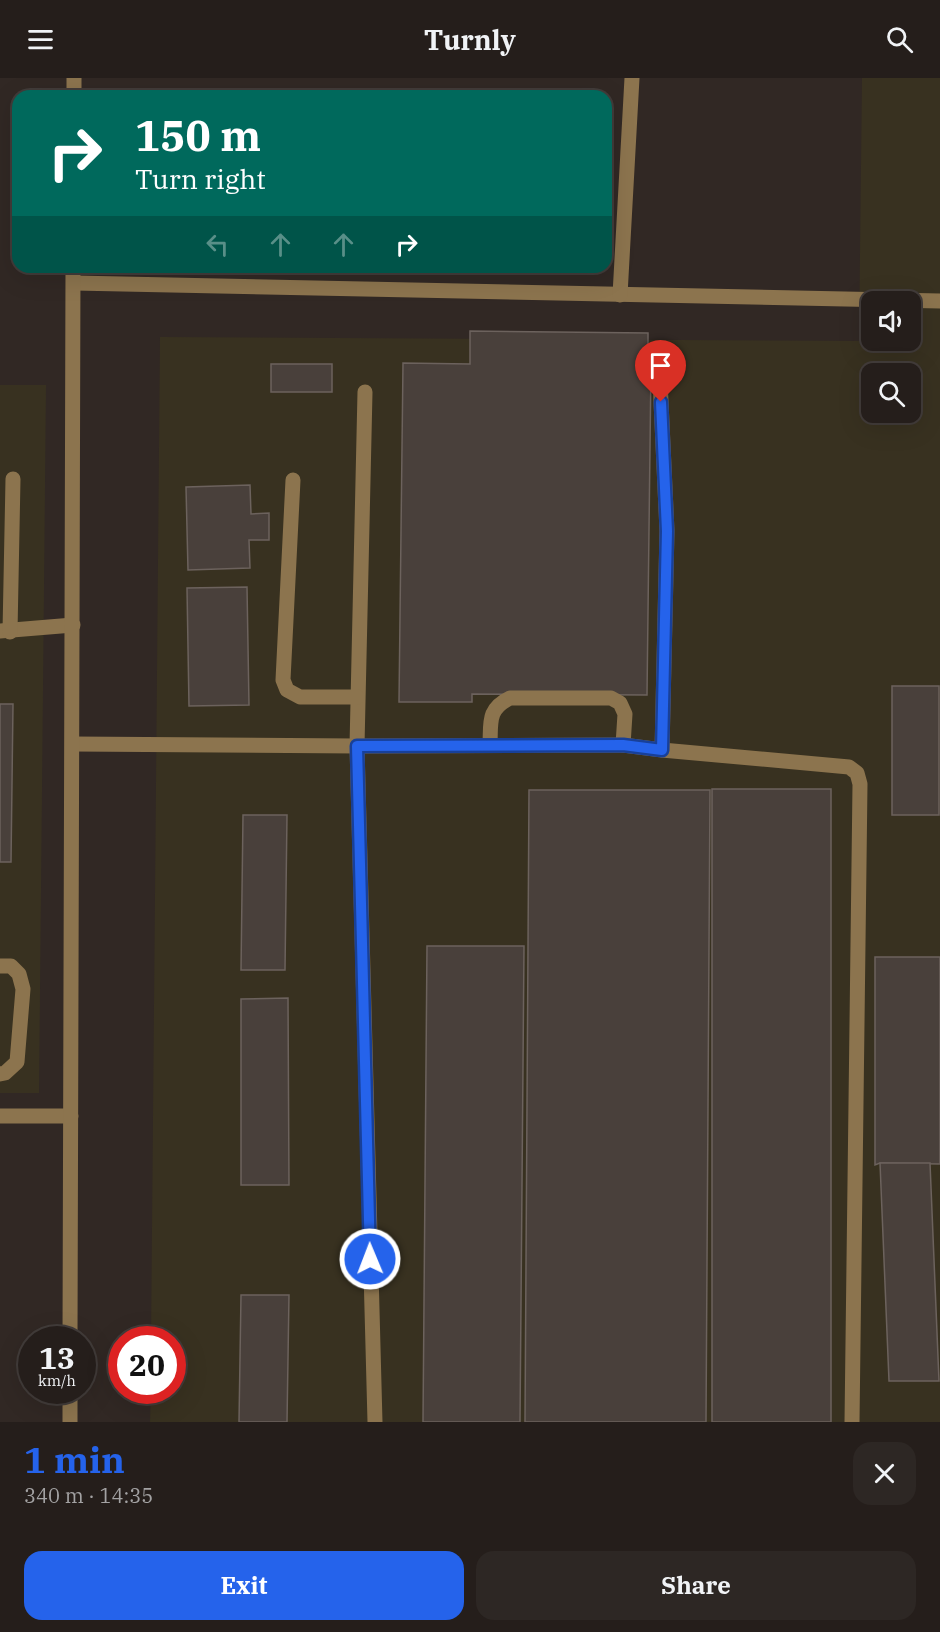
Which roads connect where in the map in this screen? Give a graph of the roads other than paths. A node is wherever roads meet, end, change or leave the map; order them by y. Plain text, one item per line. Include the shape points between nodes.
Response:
1 (632, 78) edge
2 (73, 273) edge
3 (74, 283) junction
4 (620, 295) junction
5 (940, 301) edge
6 (659, 358) dead end
7 (365, 392) dead end
8 (13, 479) dead end
9 (293, 480) dead end
10 (73, 625) junction
11 (5, 632) edge
12 (357, 697) junction
13 (73, 744) junction
14 (490, 745) junction
15 (623, 745) junction
16 (357, 746) junction
17 (662, 750) junction
18 (0, 966) edge
19 (0, 1074) edge
20 (0, 1116) edge
21 (71, 1116) junction
22 (70, 1326) edge
23 (70, 1404) edge
24 (70, 1422) edge
25 (375, 1422) edge
26 (852, 1422) edge

1 - 4 street
2 - 3 street
3 - 4 street
3 - 10 street
4 - 5 street
6 - 17 street via 667,531
7 - 12 street
8 - 11 street
9 - 12 street via 283,680 287,690 300,697
10 - 11 street
10 - 13 street
12 - 16 street
13 - 16 street
13 - 21 street
14 - 15 street
14 - 15 street via 491,713 510,698 611,698 620,703 625,714
14 - 16 street
15 - 17 street
16 - 25 street
17 - 26 street via 849,767 857,773 860,784
18 - 19 street via 11,966 19,974 23,989 17,1062
20 - 21 street
21 - 22 street
23 - 24 street

